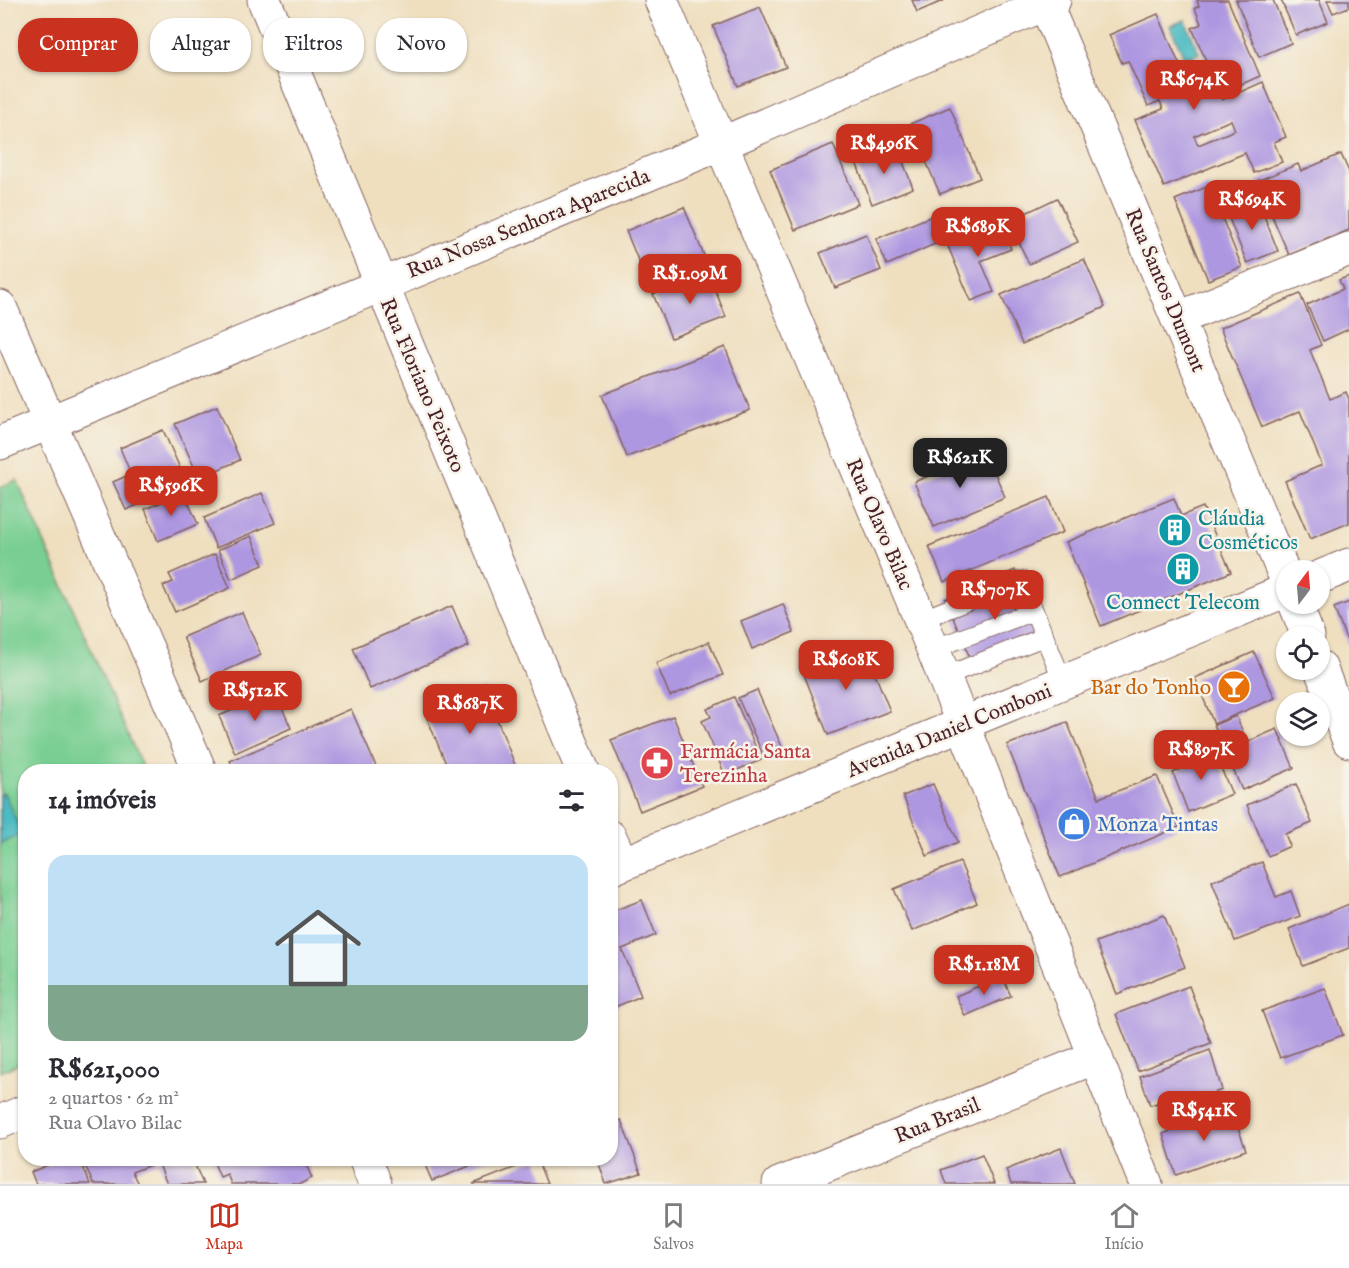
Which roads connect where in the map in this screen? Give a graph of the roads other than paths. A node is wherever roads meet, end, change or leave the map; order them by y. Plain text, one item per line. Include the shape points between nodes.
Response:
1 (264, 0) edge
2 (661, 0) edge
3 (1048, 1) edge
4 (721, 144) junction
5 (1349, 249) edge
6 (381, 283) junction
7 (0, 307) edge
8 (1179, 318) junction
9 (48, 423) junction
10 (0, 443) edge
11 (1279, 560) edge
12 (1349, 565) edge
13 (1330, 573) edge
14 (1276, 595) edge
15 (1034, 611) junction
16 (1044, 637) junction
17 (932, 648) junction
18 (1325, 680) edge
19 (1064, 684) junction
20 (962, 724) junction
21 (1349, 741) edge
22 (197, 764) edge
23 (580, 764) edge
24 (618, 855) edge
25 (1096, 1057) junction
26 (18, 1114) edge
27 (0, 1122) edge
28 (367, 1166) edge
29 (375, 1184) edge
30 (779, 1184) edge
31 (1146, 1184) edge

1 - 6 street, Rua Floriano Peixoto
2 - 4 street, Rua Olavo Bilac
3 - 4 street, Rua Nossa Senhora Aparecida
3 - 8 street, Rua Santos Dumont
4 - 6 street, Rua Nossa Senhora Aparecida
4 - 17 street, Rua Olavo Bilac
5 - 8 street
6 - 9 street, Rua Nossa Senhora Aparecida
6 - 23 street, Rua Floriano Peixoto
7 - 9 street
8 - 11 street, Rua Santos Dumont
9 - 10 street, Rua Nossa Senhora Aparecida
9 - 22 street
12 - 13 street
14 - 19 street, Avenida Daniel Comboni
15 - 16 lane
15 - 17 lane
15 - 17 lane via 1021,580
16 - 17 lane
16 - 19 lane
17 - 20 street, Rua Olavo Bilac
18 - 21 street
19 - 20 street, Avenida Daniel Comboni
20 - 24 street, Avenida Daniel Comboni
20 - 25 street, Rua Olavo Bilac
25 - 30 street, Rua Brasil
25 - 31 street, Rua Olavo Bilac
26 - 27 street
28 - 29 street

